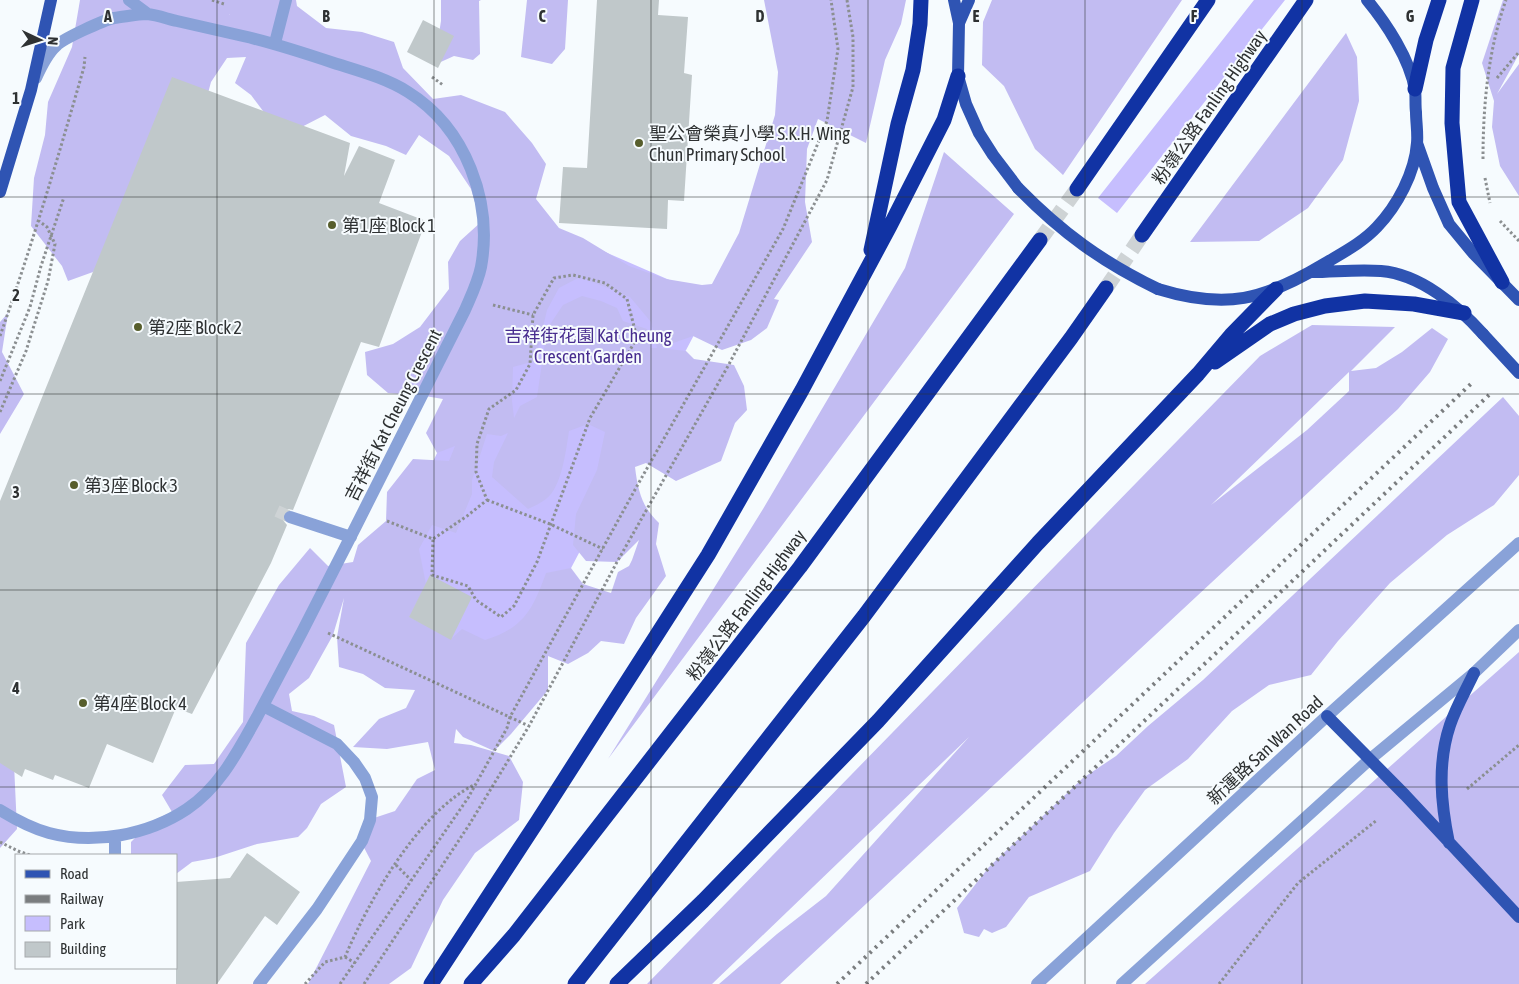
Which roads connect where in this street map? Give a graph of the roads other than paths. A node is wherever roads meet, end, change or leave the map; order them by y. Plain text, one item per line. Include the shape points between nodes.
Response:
1 (51, 0) edge
2 (129, 0) edge
3 (286, 0) edge
4 (921, 0) edge
5 (954, 0) edge
6 (969, 0) edge
7 (1208, 0) edge
8 (1306, 0) edge
9 (1367, 0) edge
10 (1439, 0) edge
11 (1472, 0) edge
12 (148, 14) junction
13 (959, 23) junction
14 (275, 43) junction
15 (958, 76) junction
16 (1415, 89) junction
17 (31, 90) junction
18 (1417, 143) junction
19 (1077, 189) tunnel mouth
20 (0, 192) edge
21 (1142, 235) tunnel mouth
22 (1040, 240) tunnel mouth
23 (868, 266) junction
24 (1309, 272) junction
25 (1502, 282) junction
26 (1106, 288) tunnel mouth
27 (1276, 289) junction
28 (1519, 300) edge
29 (1464, 313) junction
30 (1519, 372) edge
31 (1198, 374) junction
32 (290, 517) tunnel mouth
33 (351, 537) junction
34 (1519, 543) edge
35 (1519, 630) edge
36 (1474, 673) junction
37 (263, 706) junction
38 (1327, 716) junction
39 (1369, 760) junction
40 (0, 810) edge
41 (115, 836) junction
42 (1449, 843) junction
43 (115, 854) edge
44 (1519, 917) edge
45 (259, 984) edge
46 (431, 984) edge
47 (471, 984) edge
48 (575, 984) edge
49 (617, 984) edge
50 (1037, 984) edge
51 (1122, 984) edge

1 - 17 main road
2 - 12 street, 吉祥街 Kat Cheung Crescent
3 - 14 street
4 - 23 highway via 913,70 898,124
5 - 13 main road
6 - 13 main road
7 - 19 highway
8 - 21 highway, 粉嶺公路 Fanling Highway
9 - 16 main road via 1394,38
10 - 16 highway
11 - 25 highway via 1453,68 1452,124 1459,202
12 - 14 street, 吉祥街 Kat Cheung Crescent
12 - 17 street, 吉祥街 Kat Cheung Crescent via 112,19 56,45
13 - 15 main road
14 - 33 street, 吉祥街 Kat Cheung Crescent via 367,73 408,92 426,105 443,122 468,161 482,209 483,247 475,288
15 - 23 highway via 944,120
15 - 27 main road, bridge via 979,133 1018,188 1063,230 1100,257 1126,274 1184,297 1214,300 1245,298
16 - 18 main road
17 - 20 main road
18 - 24 main road via 1405,185 1376,228 1354,246
18 - 25 main road via 1449,224
22 - 47 highway, 粉嶺公路 Fanling Highway via 800,567 520,928
23 - 46 highway via 708,556
24 - 27 main road
24 - 29 main road via 1381,271 1409,278 1439,294
25 - 28 main road
26 - 48 highway via 864,616
27 - 31 highway
29 - 30 main road, bridge
29 - 31 highway via 1414,304 1365,301 1325,306 1270,324
31 - 49 highway via 1038,543 878,721
32 - 33 street
33 - 37 street, 吉祥街 Kat Cheung Crescent
34 - 38 street, 新運路 San Wan Road
35 - 36 street
36 - 39 street
36 - 42 main road via 1450,726 1445,753 1441,783
37 - 41 street, 吉祥街 Kat Cheung Crescent via 235,757 204,795 188,809 165,821
37 - 45 street via 338,744 365,778 372,797 370,820 362,841 317,909
38 - 39 main road
38 - 50 street, 新運路 San Wan Road
39 - 42 main road
39 - 51 street
40 - 41 street, 吉祥街 Kat Cheung Crescent via 30,827 66,837
41 - 43 street
42 - 44 main road

